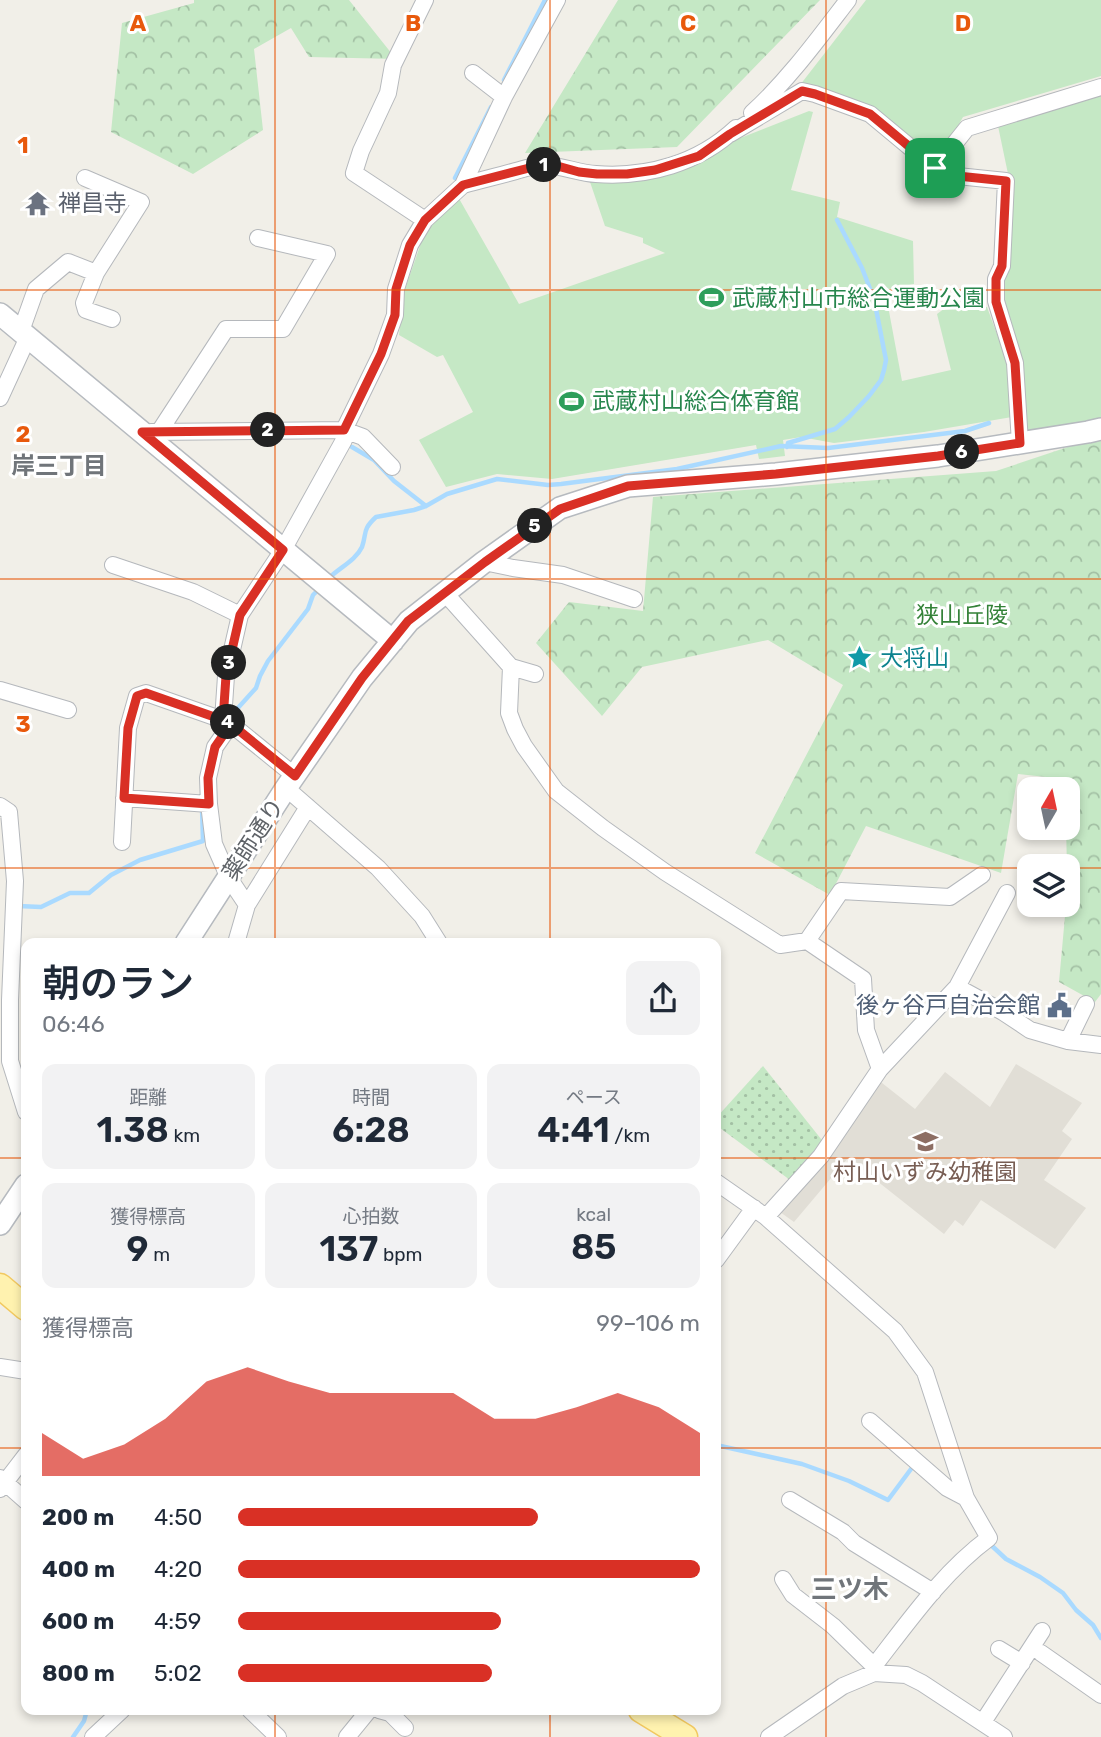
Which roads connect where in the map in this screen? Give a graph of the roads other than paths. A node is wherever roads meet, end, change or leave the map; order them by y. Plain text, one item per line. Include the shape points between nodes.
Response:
1 (425, 0) edge
2 (557, 0) edge
3 (848, 0) edge
4 (473, 74) dead end
5 (1101, 87) edge
6 (500, 94) junction
7 (730, 134) junction
8 (935, 168) junction
9 (85, 178) dead end
10 (463, 185) junction
11 (425, 220) junction
12 (258, 238) dead end
13 (96, 273) junction
14 (0, 314) edge
15 (112, 319) dead end
16 (24, 334) junction
17 (0, 398) edge
18 (1101, 429) edge
19 (344, 430) junction
20 (150, 432) junction
21 (1020, 443) junction
22 (392, 467) dead end
23 (283, 550) junction
24 (485, 562) junction
25 (113, 565) dead end
26 (444, 592) junction
27 (634, 599) dead end
28 (240, 615) junction
29 (393, 641) junction
30 (512, 667) junction
31 (535, 674) dead end
32 (0, 690) edge
33 (68, 710) dead end
34 (227, 722) junction
35 (291, 782) junction
36 (124, 798) junction
37 (202, 803) junction
38 (0, 806) edge
39 (308, 807) junction
40 (122, 842) dead end
41 (6, 855) edge
42 (982, 875) dead end
43 (229, 878) junction
44 (1007, 892) dead end
45 (247, 905) junction
46 (189, 938) edge
47 (237, 938) edge
48 (436, 938) edge
49 (807, 941) junction
50 (6, 980) edge
51 (957, 987) junction
52 (1086, 1004) dead end
53 (1068, 1041) junction
54 (1101, 1045) edge
55 (5, 1061) edge
56 (880, 1069) junction
57 (21, 1100) edge
58 (721, 1186) edge
59 (21, 1192) edge
60 (760, 1213) junction
61 (0, 1224) edge
62 (721, 1255) edge
63 (0, 1286) edge
64 (21, 1304) edge
65 (0, 1367) edge
66 (21, 1370) edge
67 (870, 1421) dead end
68 (21, 1461) edge
69 (2, 1484) edge
70 (21, 1497) edge
71 (966, 1498) junction
72 (790, 1500) dead end
73 (783, 1579) dead end
74 (933, 1592) junction
75 (1042, 1631) dead end
76 (999, 1649) dead end
77 (1041, 1653) dead end
78 (1022, 1663) junction
79 (874, 1669) junction
80 (1101, 1696) edge
81 (117, 1715) edge
82 (255, 1715) edge
83 (365, 1715) edge
84 (392, 1715) edge
85 (649, 1715) edge
86 (984, 1722) junction
87 (405, 1728) dead end
88 (274, 1736) edge
89 (93, 1737) edge
90 (347, 1737) edge
91 (685, 1737) edge
92 (769, 1737) edge
93 (1004, 1737) edge

1 - 11 street via 393,65 388,93 354,173
2 - 6 street
3 - 7 street via 770,97
4 - 6 street
5 - 8 street via 967,128
6 - 10 street
7 - 8 street via 802,91 870,114
7 - 10 street via 699,156 655,170 597,174 541,165
8 - 21 street via 948,175 1006,181 996,302 1015,363
9 - 13 street via 141,202
10 - 11 street
11 - 19 street via 410,245 396,289 395,315 381,354
12 - 20 street via 327,254 283,329 226,329
13 - 15 street via 84,303 86,310
13 - 16 street via 68,262 36,289
14 - 16 street
16 - 17 street
16 - 20 street
18 - 21 street, 薬師通り
19 - 20 street
19 - 22 street via 363,438
19 - 23 street via 344,440
20 - 23 street
21 - 24 street, 薬師通り via 776,474 628,486 560,509
23 - 28 street
23 - 29 street
24 - 26 street, 薬師通り
24 - 27 street via 563,575
25 - 28 street via 193,592
26 - 29 street, 薬師通り via 408,621
26 - 30 street
28 - 34 street via 226,676
29 - 35 street, 薬師通り
30 - 31 street
30 - 49 street via 509,713 524,746 556,791 665,872 780,945
32 - 33 street
34 - 35 street
34 - 36 street via 146,693 137,696 128,728
34 - 37 street via 215,747
35 - 39 street
35 - 43 street, 薬師通り
36 - 37 street
36 - 40 street
37 - 43 street
38 - 41 street via 9,812
39 - 45 street
39 - 48 street via 378,868
41 - 50 street via 15,881
42 - 49 street via 950,897 841,891
43 - 45 street
43 - 46 street, 薬師通り
44 - 51 street
45 - 47 street
49 - 56 street via 863,979 866,1030
50 - 55 street
51 - 53 street via 1030,1030
51 - 56 street
52 - 53 street
53 - 54 street
55 - 57 street
56 - 60 street via 821,1156
58 - 60 street
59 - 61 street
60 - 62 street
60 - 71 street via 895,1331 925,1372
63 - 64 main road
65 - 66 street
67 - 71 street via 947,1488
68 - 69 street
69 - 70 street
71 - 74 street via 989,1538
72 - 74 street
73 - 79 street via 793,1595 833,1626
74 - 79 street
75 - 78 street
76 - 78 street
77 - 80 street
78 - 86 street
79 - 86 street via 906,1675
79 - 92 street
81 - 89 street
82 - 88 street
83 - 90 street
84 - 87 street
85 - 91 main road
86 - 93 street

